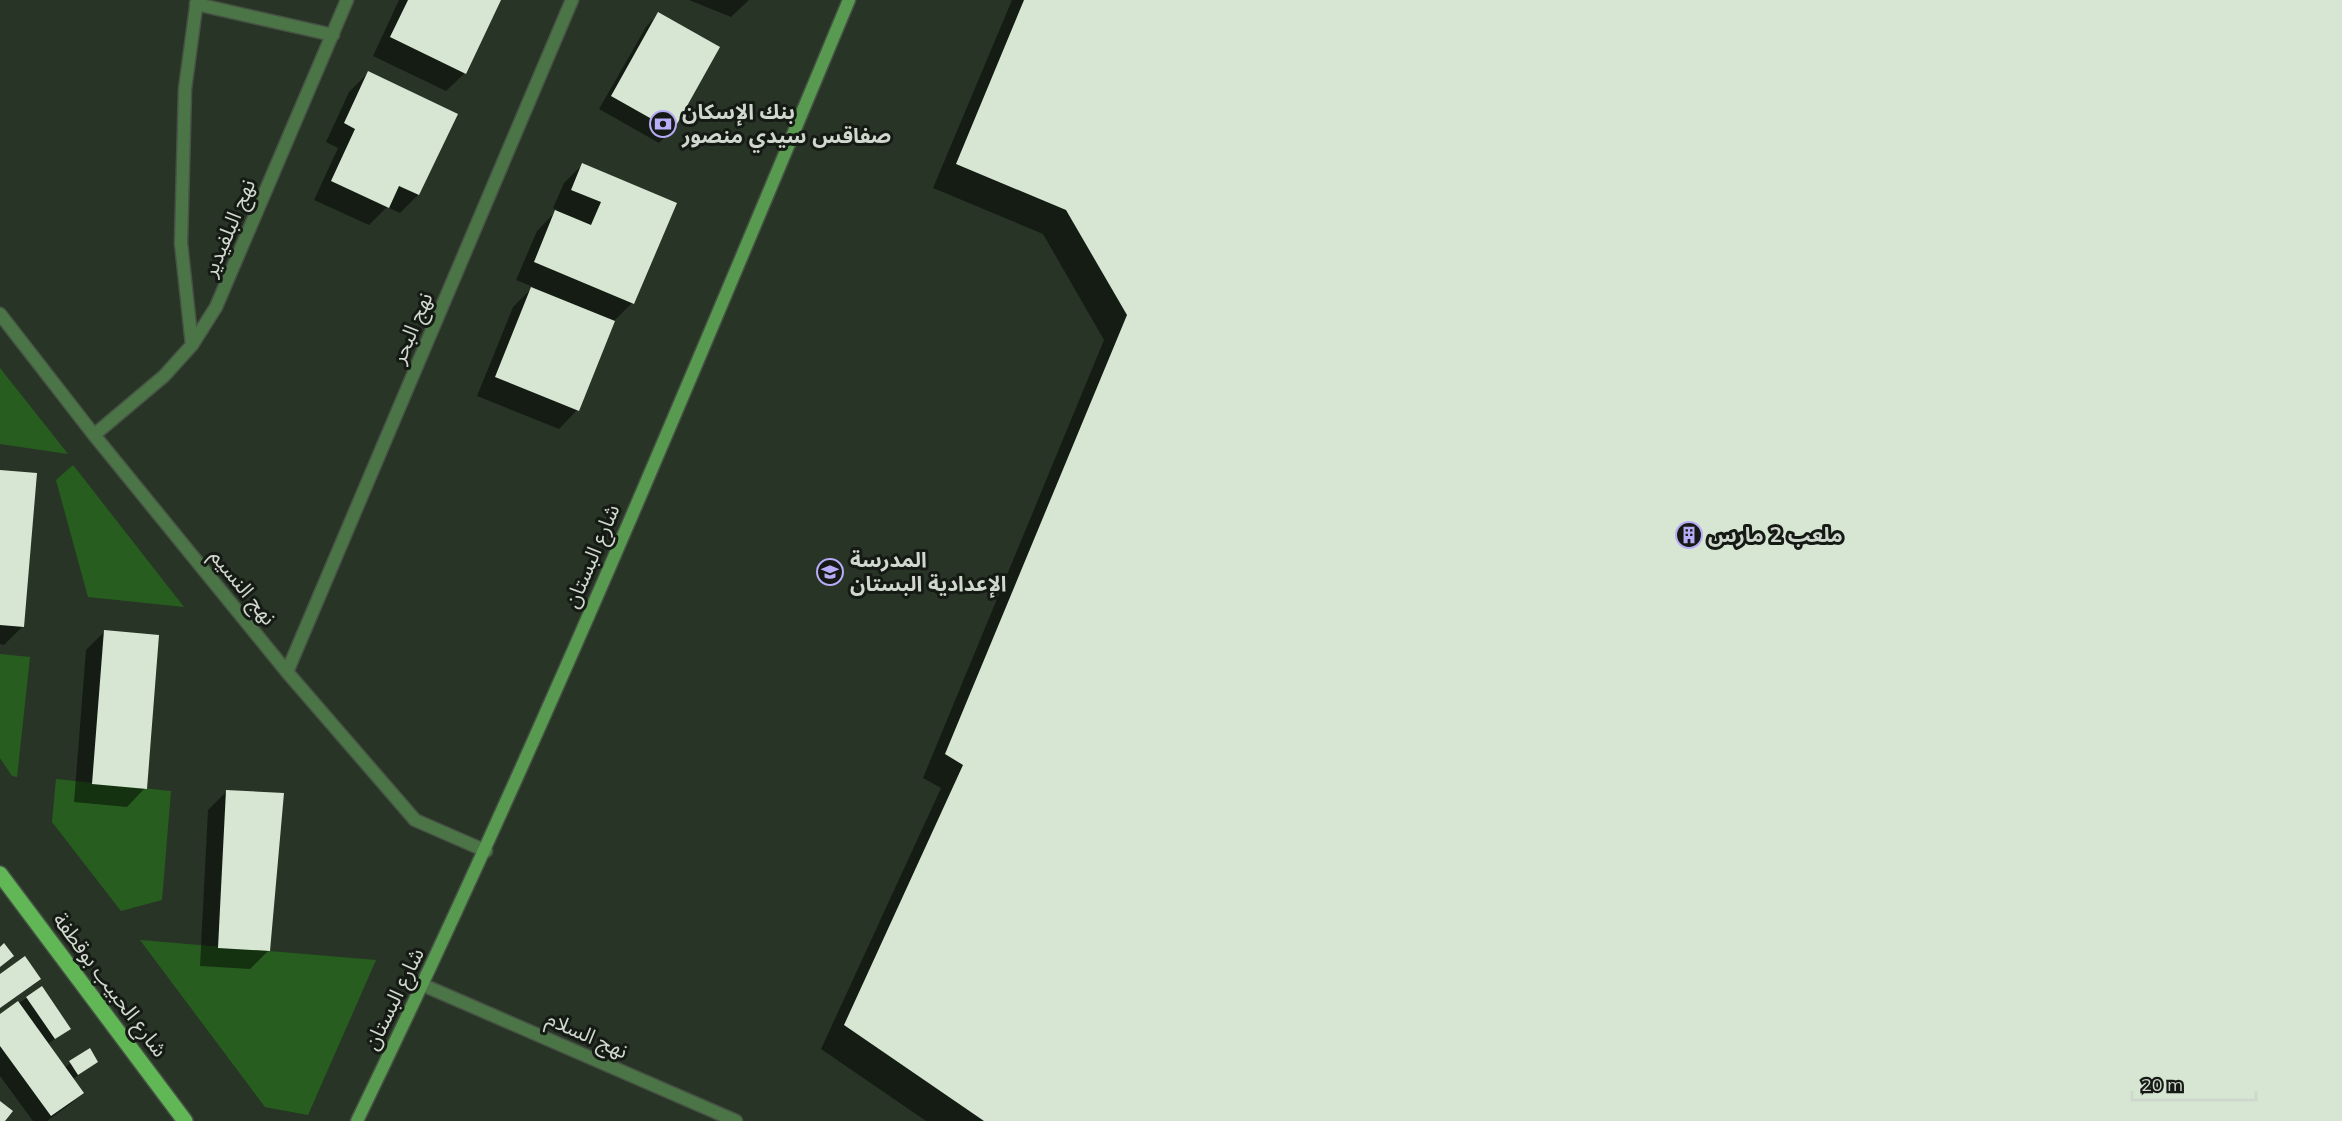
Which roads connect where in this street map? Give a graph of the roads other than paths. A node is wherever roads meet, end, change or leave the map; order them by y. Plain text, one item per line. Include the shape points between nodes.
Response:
1 (347, 0) edge
2 (572, 0) edge
3 (849, 0) edge
4 (197, 2) edge
5 (333, 34) junction
6 (0, 314) edge
7 (192, 345) junction
8 (94, 435) junction
9 (287, 672) junction
10 (486, 851) junction
11 (0, 874) edge
12 (423, 985) junction
13 (186, 1121) edge
14 (357, 1121) edge
15 (736, 1121) edge

1 - 5 street, نهج البلفيدير
2 - 9 street, نهج البحر
3 - 10 main road, شارع البستان
4 - 5 street
4 - 7 street via 185,89 181,243
5 - 7 street, نهج البلفيدير via 216,307
6 - 8 street, نهج النسيم
7 - 8 street, نهج البلفيدير via 164,376
8 - 9 street, نهج النسيم
9 - 10 street, نهج النسيم via 415,820
10 - 12 main road, شارع البستان
11 - 13 main road, شارع الحبيب بوقطفة
12 - 14 main road, شارع البستان
12 - 15 street, نهج السلام

